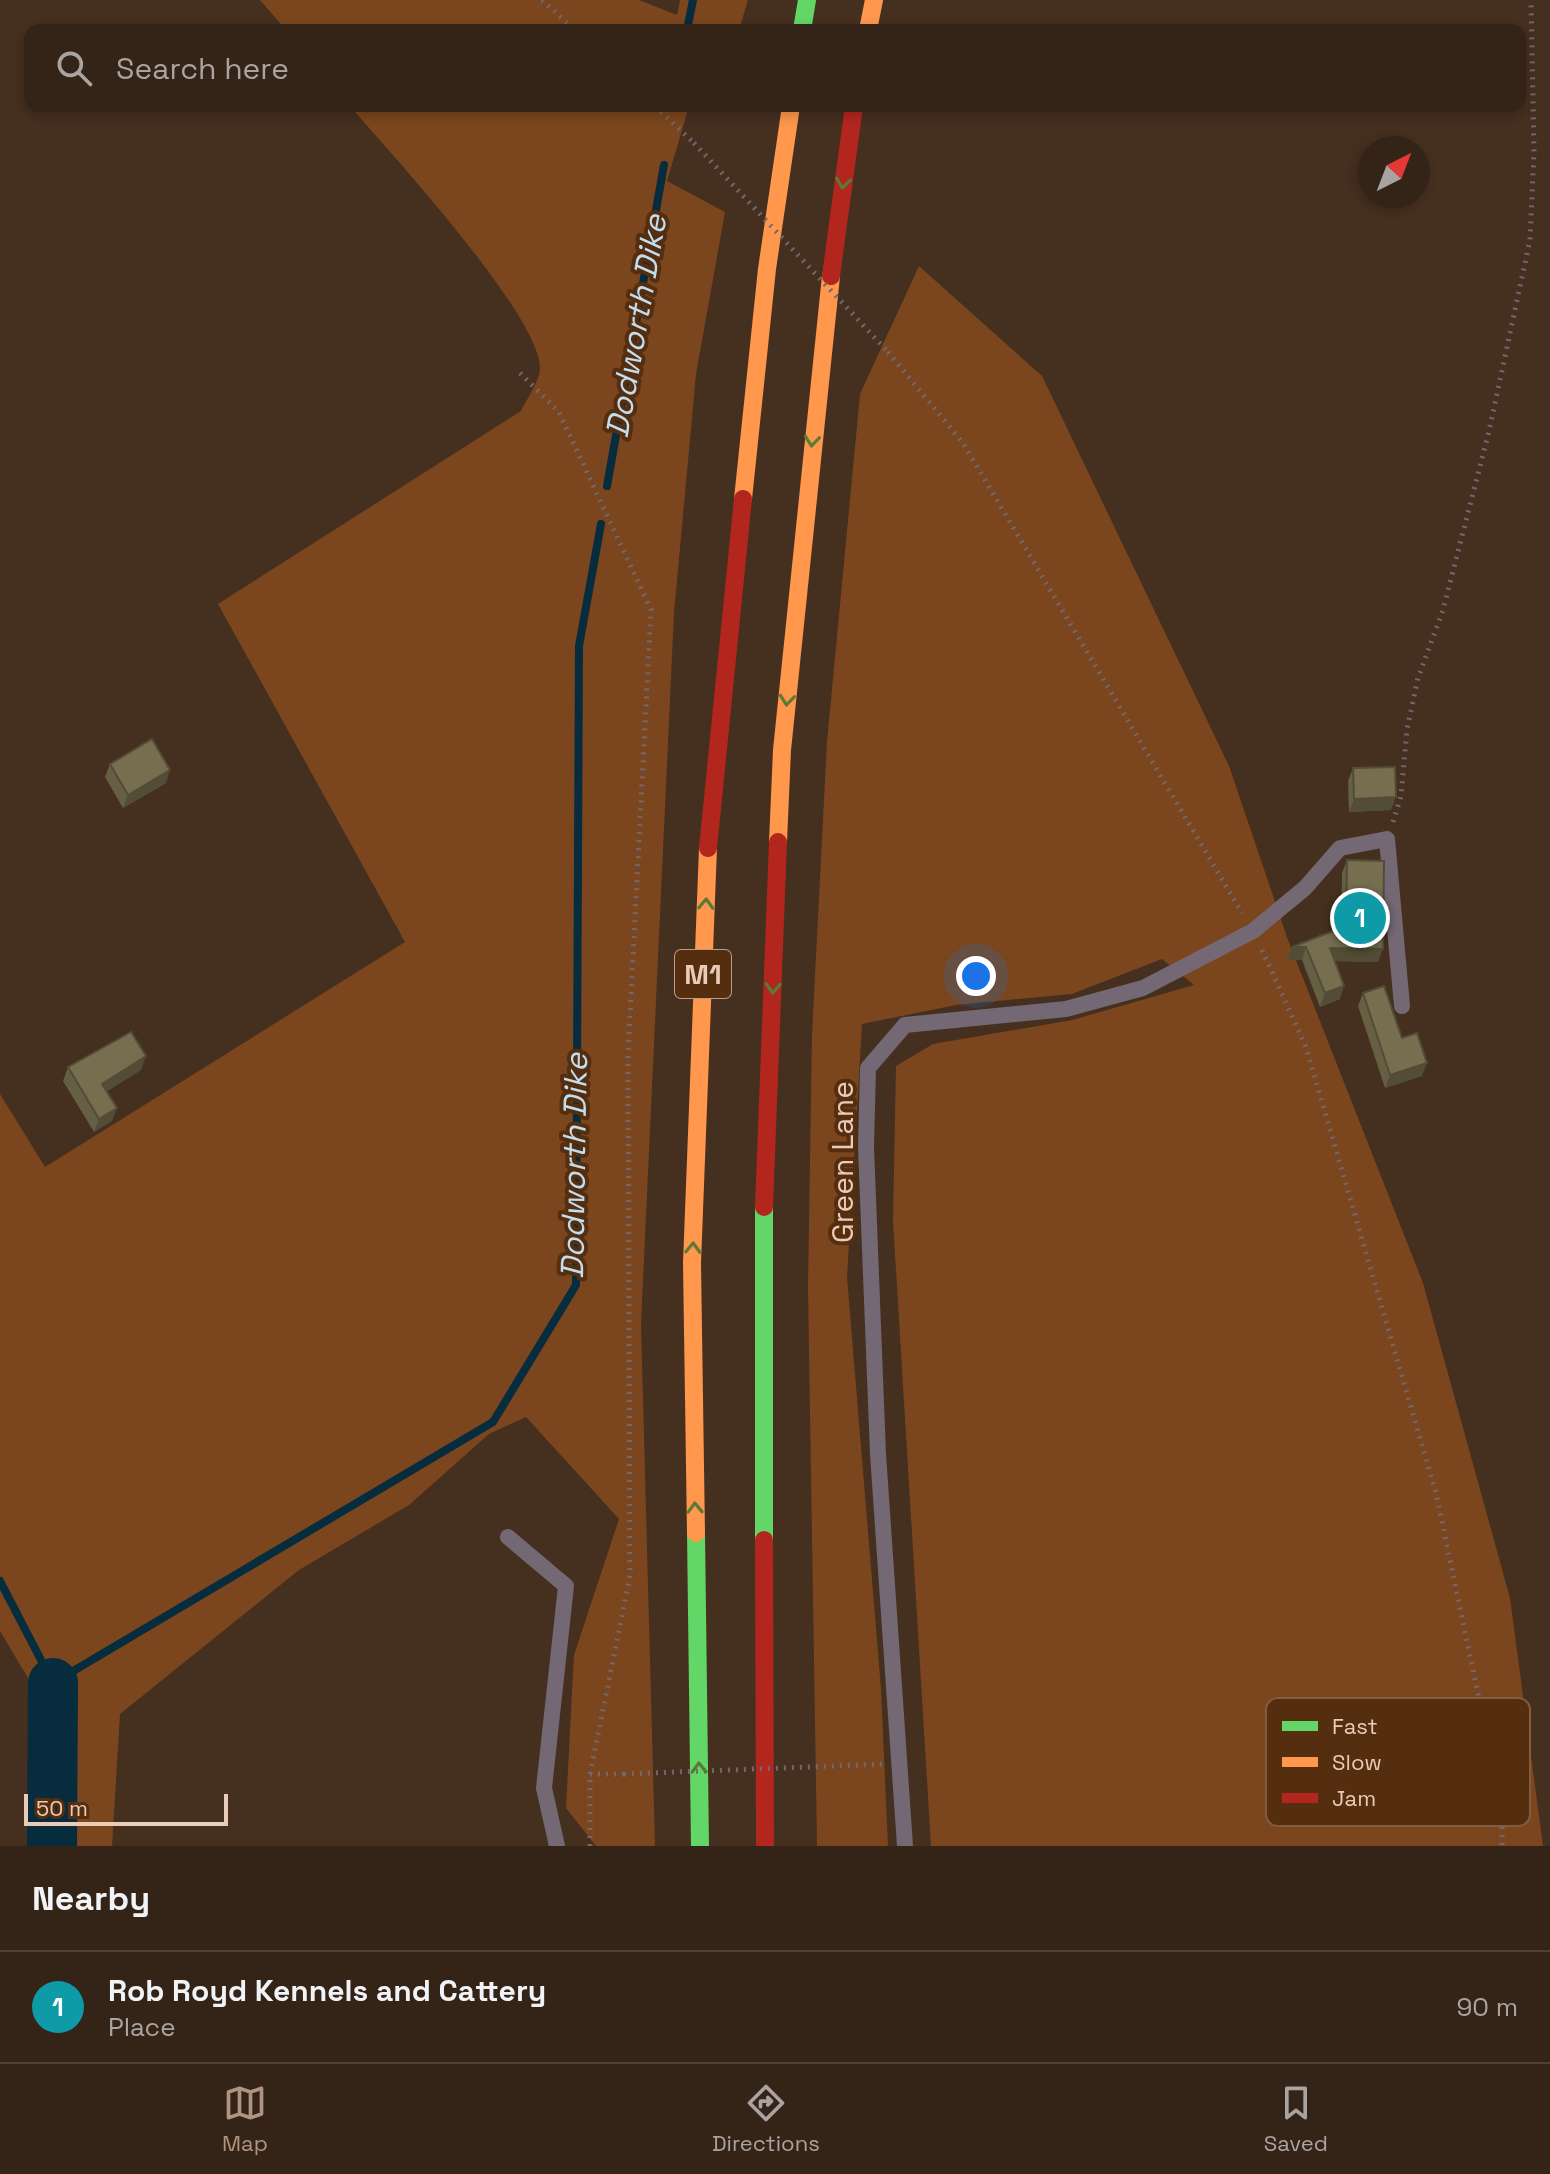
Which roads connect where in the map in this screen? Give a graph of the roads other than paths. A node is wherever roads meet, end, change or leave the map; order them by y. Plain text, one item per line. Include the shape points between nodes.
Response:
1 (807, 0) edge
2 (874, 0) edge
3 (803, 24) edge
4 (869, 24) edge
5 (790, 112) edge
6 (853, 112) edge
7 (1402, 1006) dead end
8 (508, 1537) dead end
9 (557, 1846) edge
10 (700, 1846) edge
11 (765, 1846) edge
12 (905, 1846) edge

1 - 3 highway
2 - 4 highway
10 -> 5 highway, M1 via 692,1263 710,806 767,269
6 -> 11 highway, M1 via 822,339 782,750 763,1231
7 - 12 lane, Green Lane via 1387,839 1340,848 1305,888 1253,931 1143,988 1066,1009 905,1025 868,1068 866,1147 878,1454
8 - 9 lane via 566,1586 544,1788

